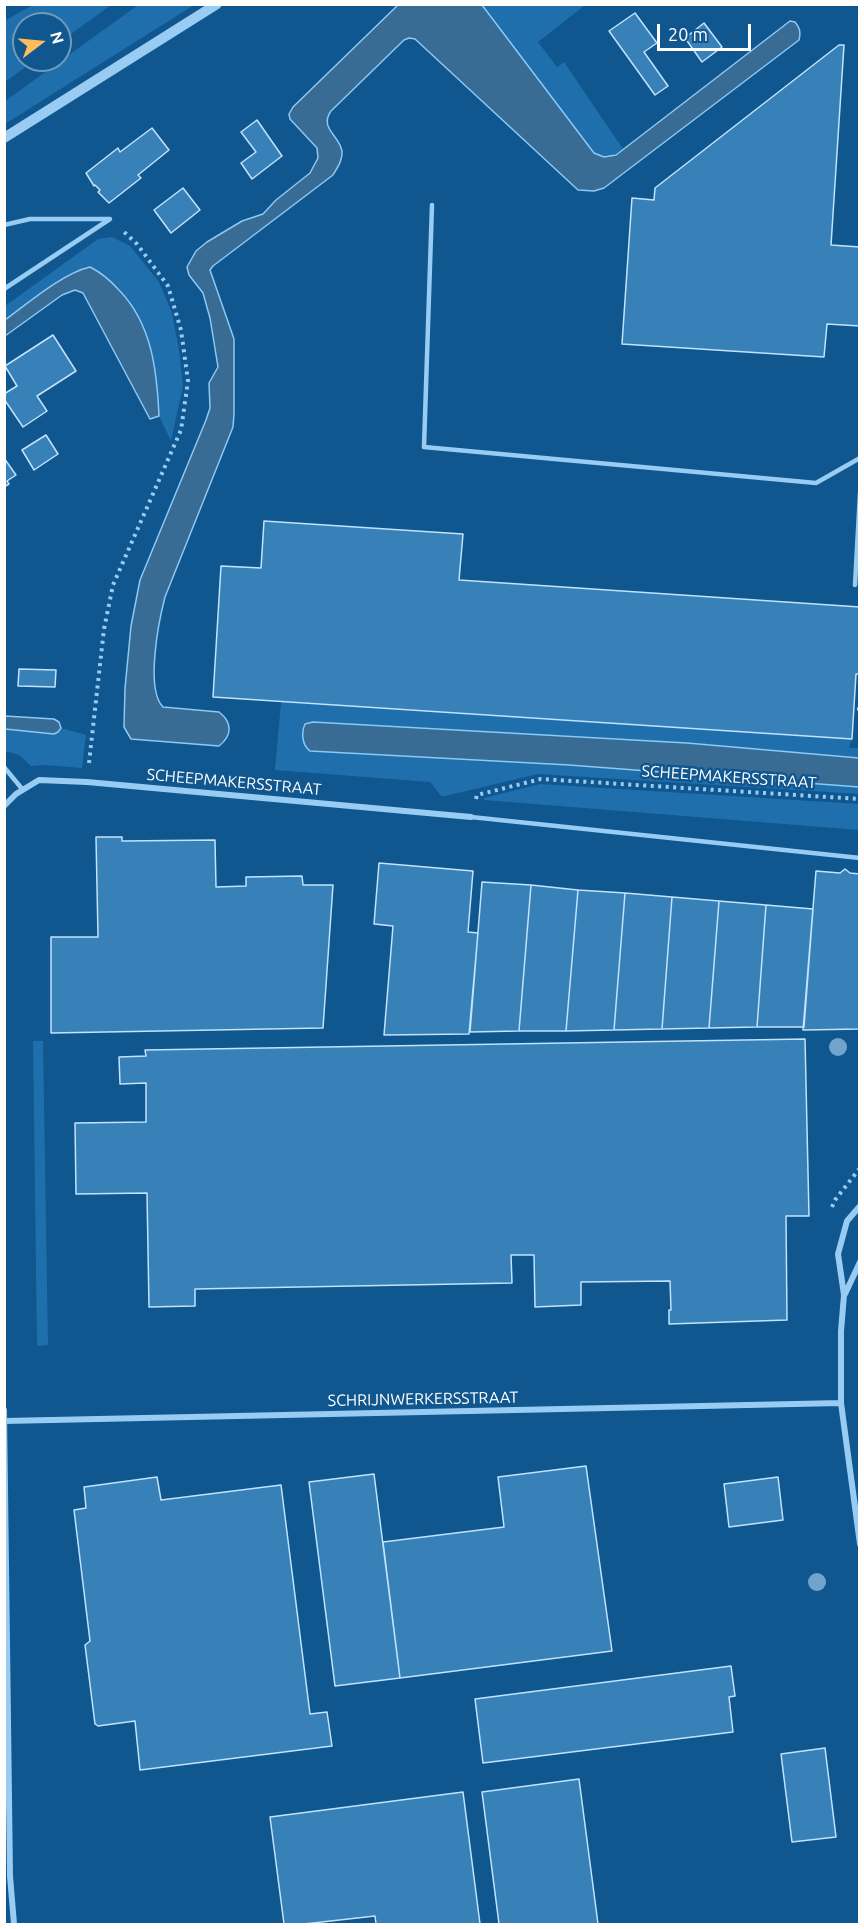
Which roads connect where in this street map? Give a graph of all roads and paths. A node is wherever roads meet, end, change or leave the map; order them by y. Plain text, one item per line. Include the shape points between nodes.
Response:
1 (217, 4) edge
2 (4, 138) edge
3 (432, 205) dead end
4 (110, 219) junction
5 (4, 225) edge
6 (4, 289) edge
7 (860, 458) edge
8 (860, 493) edge
9 (855, 585) dead end
10 (4, 767) edge
11 (87, 782) junction
12 (22, 790) junction
13 (860, 799) edge
14 (4, 806) edge
15 (471, 817) junction
16 (860, 858) edge
17 (860, 1206) edge
18 (860, 1262) edge
19 (844, 1295) junction
20 (841, 1403) junction
21 (4, 1410) edge
22 (5, 1421) edge
23 (860, 1544) edge
24 (7, 1876) edge
25 (14, 1924) edge

1 - 2 street
3 - 7 lane via 423,447 816,483
4 - 5 lane via 30,219
4 - 6 lane
4 - 11 path via 137,244 168,286 181,330 188,381 181,430 113,585 104,629
8 - 9 lane
10 - 12 lane
11 - 12 street, SCHEEPMAKERSSTRAAT via 39,780
11 - 15 street, SCHEEPMAKERSSTRAAT
12 - 14 street, SCHEEPMAKERSSTRAAT
13 - 15 path, SCHEEPMAKERSSTRAAT via 541,779 477,795
15 - 16 lane, SCHEEPMAKERSSTRAAT
17 - 19 street via 847,1221 838,1254
18 - 19 street
19 - 20 street
20 - 22 street, SCHRIJNWERKERSSTRAAT
20 - 23 street
21 - 22 street
22 - 24 street
24 - 25 street

